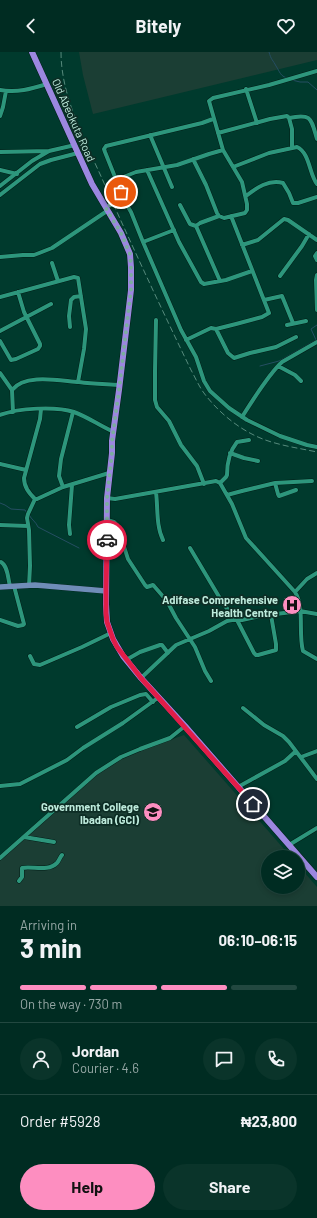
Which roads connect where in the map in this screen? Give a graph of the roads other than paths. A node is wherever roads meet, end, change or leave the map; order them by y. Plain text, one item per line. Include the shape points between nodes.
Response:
1 (32, 52) edge
2 (317, 71) edge
3 (47, 84) junction
4 (246, 89) junction
5 (0, 90) edge
6 (6, 91) junction
7 (0, 116) edge
8 (289, 118) junction
9 (214, 119) junction
10 (256, 123) junction
11 (218, 133) junction
12 (150, 135) junction
13 (317, 139) edge
14 (75, 145) junction
15 (292, 147) junction
16 (224, 150) junction
17 (49, 151) junction
18 (0, 152) edge
19 (78, 153) junction
20 (193, 159) junction
21 (164, 167) junction
22 (233, 167) junction
23 (0, 170) edge
24 (147, 170) junction
25 (16, 174) junction
26 (24, 177) junction
27 (116, 180) junction
28 (317, 184) edge
29 (0, 186) edge
30 (172, 186) dead end
31 (0, 195) edge
32 (246, 196) junction
33 (122, 197) junction
34 (317, 197) edge
35 (180, 205) dead end
36 (106, 209) junction
37 (220, 216) junction
38 (231, 216) junction
39 (196, 226) junction
40 (174, 230) junction
41 (309, 234) junction
42 (317, 240) edge
43 (143, 242) junction
44 (242, 245) junction
45 (317, 253) edge
46 (0, 258) edge
47 (317, 260) edge
48 (52, 263) dead end
49 (252, 271) junction
50 (317, 275) edge
51 (280, 276) dead end
52 (58, 281) junction
53 (220, 281) junction
54 (18, 292) junction
55 (81, 296) junction
56 (0, 297) edge
57 (264, 300) junction
58 (51, 304) dead end
59 (317, 310) edge
60 (26, 317) junction
61 (156, 320) dead end
62 (306, 321) dead end
63 (293, 323) junction
64 (287, 325) dead end
65 (70, 327) dead end
66 (216, 329) junction
67 (0, 331) edge
68 (296, 338) dead end
69 (186, 340) junction
70 (0, 341) edge
71 (317, 342) edge
72 (278, 366) junction
73 (0, 373) edge
74 (302, 381) dead end
75 (78, 382) junction
76 (120, 385) junction
77 (12, 390) junction
78 (41, 409) junction
79 (13, 412) junction
80 (73, 412) junction
81 (0, 415) edge
82 (242, 417) junction
83 (114, 432) junction
84 (249, 440) dead end
85 (317, 447) edge
86 (230, 453) junction
87 (258, 460) dead end
88 (0, 464) edge
89 (26, 470) junction
90 (110, 473) junction
91 (312, 481) dead end
92 (220, 482) junction
93 (275, 483) junction
94 (204, 484) junction
95 (72, 485) junction
96 (63, 487) junction
97 (296, 490) dead end
98 (156, 492) junction
99 (228, 496) junction
100 (107, 498) junction
101 (35, 499) junction
102 (107, 520) junction
103 (0, 525) edge
104 (28, 526) junction
105 (70, 534) dead end
106 (163, 540) dead end
107 (190, 548) dead end
108 (1, 562) dead end
109 (317, 574) edge
110 (12, 586) junction
111 (29, 586) junction
112 (0, 587) edge
113 (106, 592) junction
114 (295, 592) junction
115 (300, 611) junction
116 (317, 614) edge
117 (271, 615) junction
118 (0, 620) edge
119 (236, 620) junction
120 (111, 633) junction
121 (189, 640) junction
122 (168, 653) junction
123 (30, 656) dead end
124 (317, 659) edge
125 (126, 660) junction
126 (141, 678) junction
127 (211, 681) dead end
128 (159, 697) junction
129 (153, 702) junction
130 (243, 708) dead end
131 (185, 726) junction
132 (77, 727) dead end
133 (296, 751) junction
134 (317, 751) edge
135 (301, 758) junction
136 (317, 779) edge
137 (0, 786) edge
138 (238, 787) junction
139 (317, 828) edge
140 (24, 837) junction
141 (54, 842) dead end
142 (289, 845) junction
143 (62, 855) dead end
144 (0, 858) edge
145 (317, 877) edge
146 (19, 880) dead end

1 - 3 highway, Old Abeokuta Road
2 - 4 street
3 - 6 street via 14,92
3 - 14 highway, Old Abeokuta Road
4 - 9 street via 209,100
4 - 10 street
5 - 6 street
6 - 7 street
8 - 10 street via 287,116
8 - 13 street via 308,117
8 - 15 street
9 - 11 street
9 - 12 street
10 - 11 street
11 - 16 street
12 - 21 street
12 - 27 street via 106,146 104,149
14 - 17 street
14 - 19 highway, Old Abeokuta Road
15 - 22 street
15 - 28 street via 302,150
16 - 20 street
16 - 22 street
17 - 18 street
17 - 25 street
19 - 26 street via 45,162
19 - 36 highway, Old Abeokuta Road
20 - 21 street
20 - 37 street
21 - 24 street
21 - 30 street
22 - 32 street via 242,182
23 - 25 street
24 - 27 street
24 - 40 street
25 - 26 street
25 - 29 street
26 - 31 street
27 - 33 street
32 - 34 street via 264,184 279,182 283,183 293,203
32 - 38 street via 246,212
33 - 36 street
33 - 43 street
35 - 39 street via 190,224
36 - 46 street via 52,248 34,254
36 - 76 highway, Old Abeokuta Road via 130,254 131,290
37 - 38 street
37 - 39 street
38 - 44 street
39 - 53 street
40 - 43 street
40 - 53 street via 201,282 204,284
41 - 42 street
41 - 44 street via 284,219 258,240
41 - 51 street
43 - 69 street
44 - 49 street
45 - 47 street
48 - 52 street
49 - 53 street
49 - 57 street
50 - 59 street
52 - 54 street
52 - 55 street via 78,278
54 - 56 street
54 - 60 street
55 - 65 street via 71,300
55 - 75 street via 86,329
57 - 63 street via 282,296
57 - 66 street via 268,314
58 - 60 street
60 - 67 street
60 - 70 street via 40,344 38,348 11,360
61 - 94 street via 155,400 181,445 197,466
62 - 63 street
63 - 64 street
66 - 68 street via 228,353 234,358 276,347
66 - 69 street via 211,328
69 - 82 street via 210,391
71 - 72 street
72 - 74 street
72 - 82 street
73 - 77 street
75 - 76 street
75 - 77 street via 43,378 21,383
76 - 83 highway, Old Abeokuta Road
77 - 79 street
78 - 79 street
78 - 80 street
78 - 89 street
79 - 81 street
80 - 83 street
80 - 96 street via 61,458 59,476
82 - 85 street via 280,436
83 - 90 highway, Old Abeokuta Road
84 - 86 street via 237,442
86 - 87 street
86 - 92 street via 227,475
88 - 89 street
89 - 101 street via 24,484
90 - 95 street
90 - 100 highway, Old Abeokuta Road
91 - 93 street
92 - 94 street
92 - 99 street
93 - 97 street via 279,496
93 - 99 street via 242,490
94 - 98 street
95 - 96 street
95 - 105 street
96 - 101 street
98 - 100 street
98 - 106 street via 158,520
99 - 114 street via 246,538
100 - 102 highway, Old Abeokuta Road
101 - 104 street via 28,516
102 - 113 highway, Old Abeokuta Road
102 - 121 street via 117,525 126,555 138,576 147,588 152,585 165,597
103 - 104 street
104 - 111 street
107 - 119 street
108 - 110 street via 6,567
109 - 114 street via 307,579
110 - 111 main road
110 - 112 main road
110 - 118 street via 24,624 18,626
111 - 113 main road
113 - 120 highway, Old Abeokuta Road via 107,622
114 - 115 street
115 - 116 street
115 - 117 street
115 - 124 street via 303,651
117 - 119 street
117 - 119 street via 276,650 258,655 254,653
119 - 121 street via 227,621
120 - 123 street via 40,665 34,664
120 - 125 highway, Old Abeokuta Road
121 - 122 street via 172,648
121 - 127 street
122 - 125 street via 160,645
122 - 126 street
125 - 126 highway, Old Abeokuta Road
126 - 128 highway, Old Abeokuta Road
128 - 129 street
128 - 131 highway, Old Abeokuta Road
129 - 132 street via 146,694 140,695 111,707
129 - 137 street via 67,760 20,784
130 - 133 street via 283,736
131 - 138 highway, Old Abeokuta Road
131 - 140 street via 170,738 109,764
133 - 135 street
133 - 138 street
134 - 135 street
135 - 136 street
138 - 142 highway, Old Abeokuta Road
139 - 142 street
140 - 141 street
140 - 144 street
142 - 145 highway, Old Abeokuta Road
143 - 146 street via 57,863 46,868 22,868 22,877

